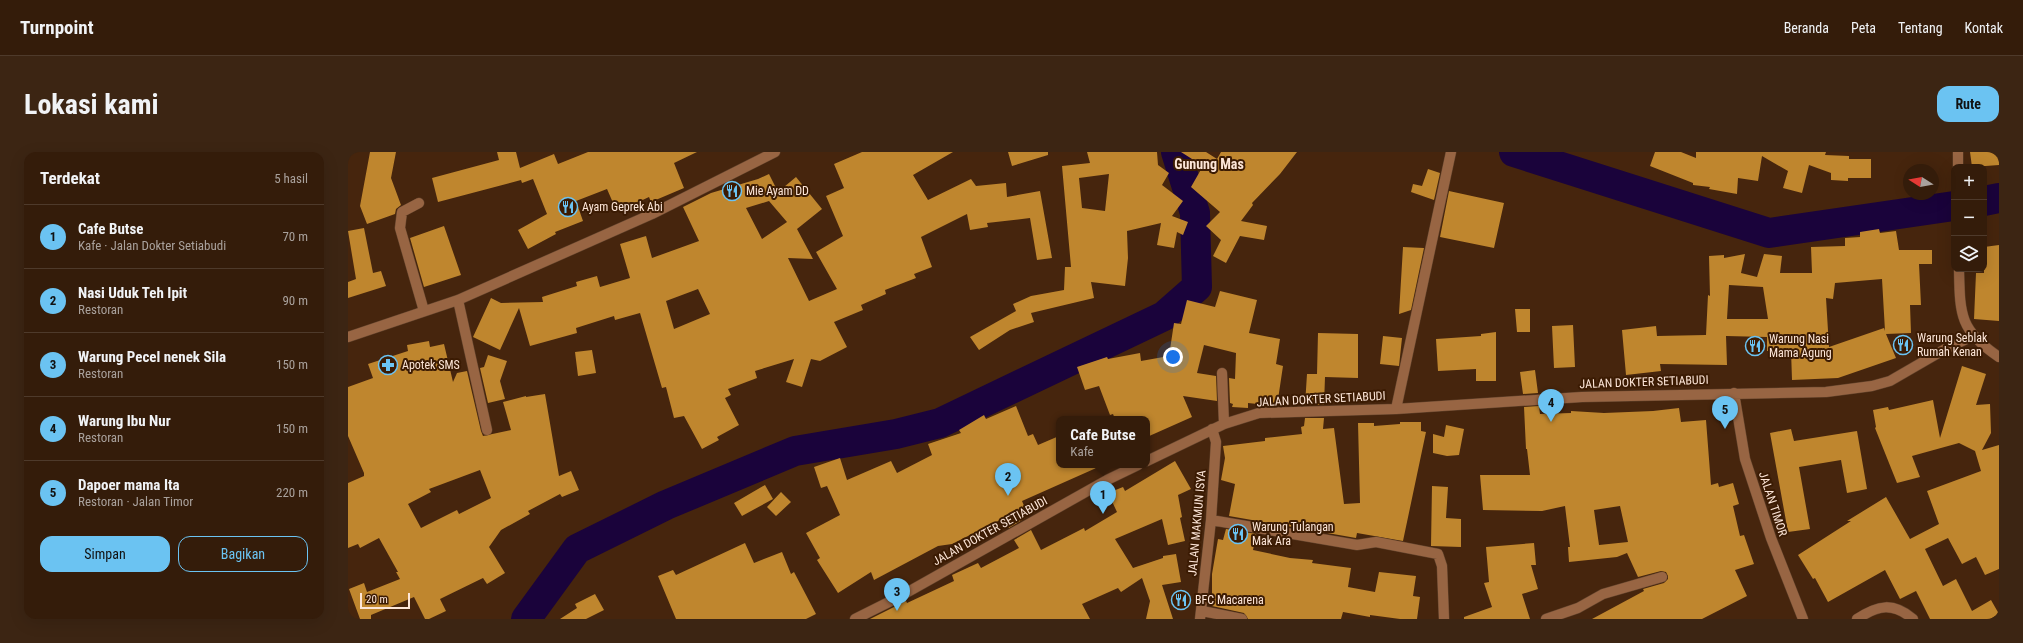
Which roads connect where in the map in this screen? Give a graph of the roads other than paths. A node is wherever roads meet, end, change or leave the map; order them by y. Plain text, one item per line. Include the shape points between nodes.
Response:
1 (774, 152) edge
2 (1958, 152) edge
3 (1451, 155) edge
4 (1958, 164) edge
5 (419, 203) dead end
6 (1959, 272) edge
7 (458, 300) junction
8 (424, 311) junction
9 (1972, 336) junction
10 (348, 337) edge
11 (1999, 357) edge
12 (1222, 373) dead end
13 (1734, 393) junction
14 (1396, 409) junction
15 (1224, 424) junction
16 (487, 430) dead end
17 (1212, 430) junction
18 (1150, 460) edge
19 (1132, 468) edge
20 (1211, 520) junction
21 (1662, 577) dead end
22 (1201, 615) edge
23 (855, 619) edge
24 (1242, 619) edge
25 (1444, 619) edge
26 (1546, 619) edge
27 (1803, 619) edge
28 (1857, 619) edge
29 (1913, 619) edge

1 - 7 street via 652,214
2 - 4 street
3 - 14 street
5 - 8 street via 402,212 400,228
6 - 9 street via 1961,313
7 - 8 street
7 - 16 street
8 - 10 street
9 - 11 street
9 - 13 street, JALAN DOKTER SETIABUDI via 1890,381 1872,386 1826,392
12 - 15 street
13 - 14 street, JALAN DOKTER SETIABUDI via 1582,396
13 - 27 street, JALAN TIMOR via 1745,459 1771,538
14 - 15 street, JALAN DOKTER SETIABUDI via 1259,413
15 - 17 street, JALAN DOKTER SETIABUDI
17 - 18 street, JALAN DOKTER SETIABUDI
17 - 20 street, JALAN MAKMUN ISYA via 1216,442
19 - 23 street, JALAN DOKTER SETIABUDI
20 - 22 street, JALAN MAKMUN ISYA
20 - 25 street via 1357,545 1376,542 1438,554 1442,566
21 - 26 street via 1603,594 1578,608
22 - 24 street
28 - 29 street via 1877,607 1887,606

